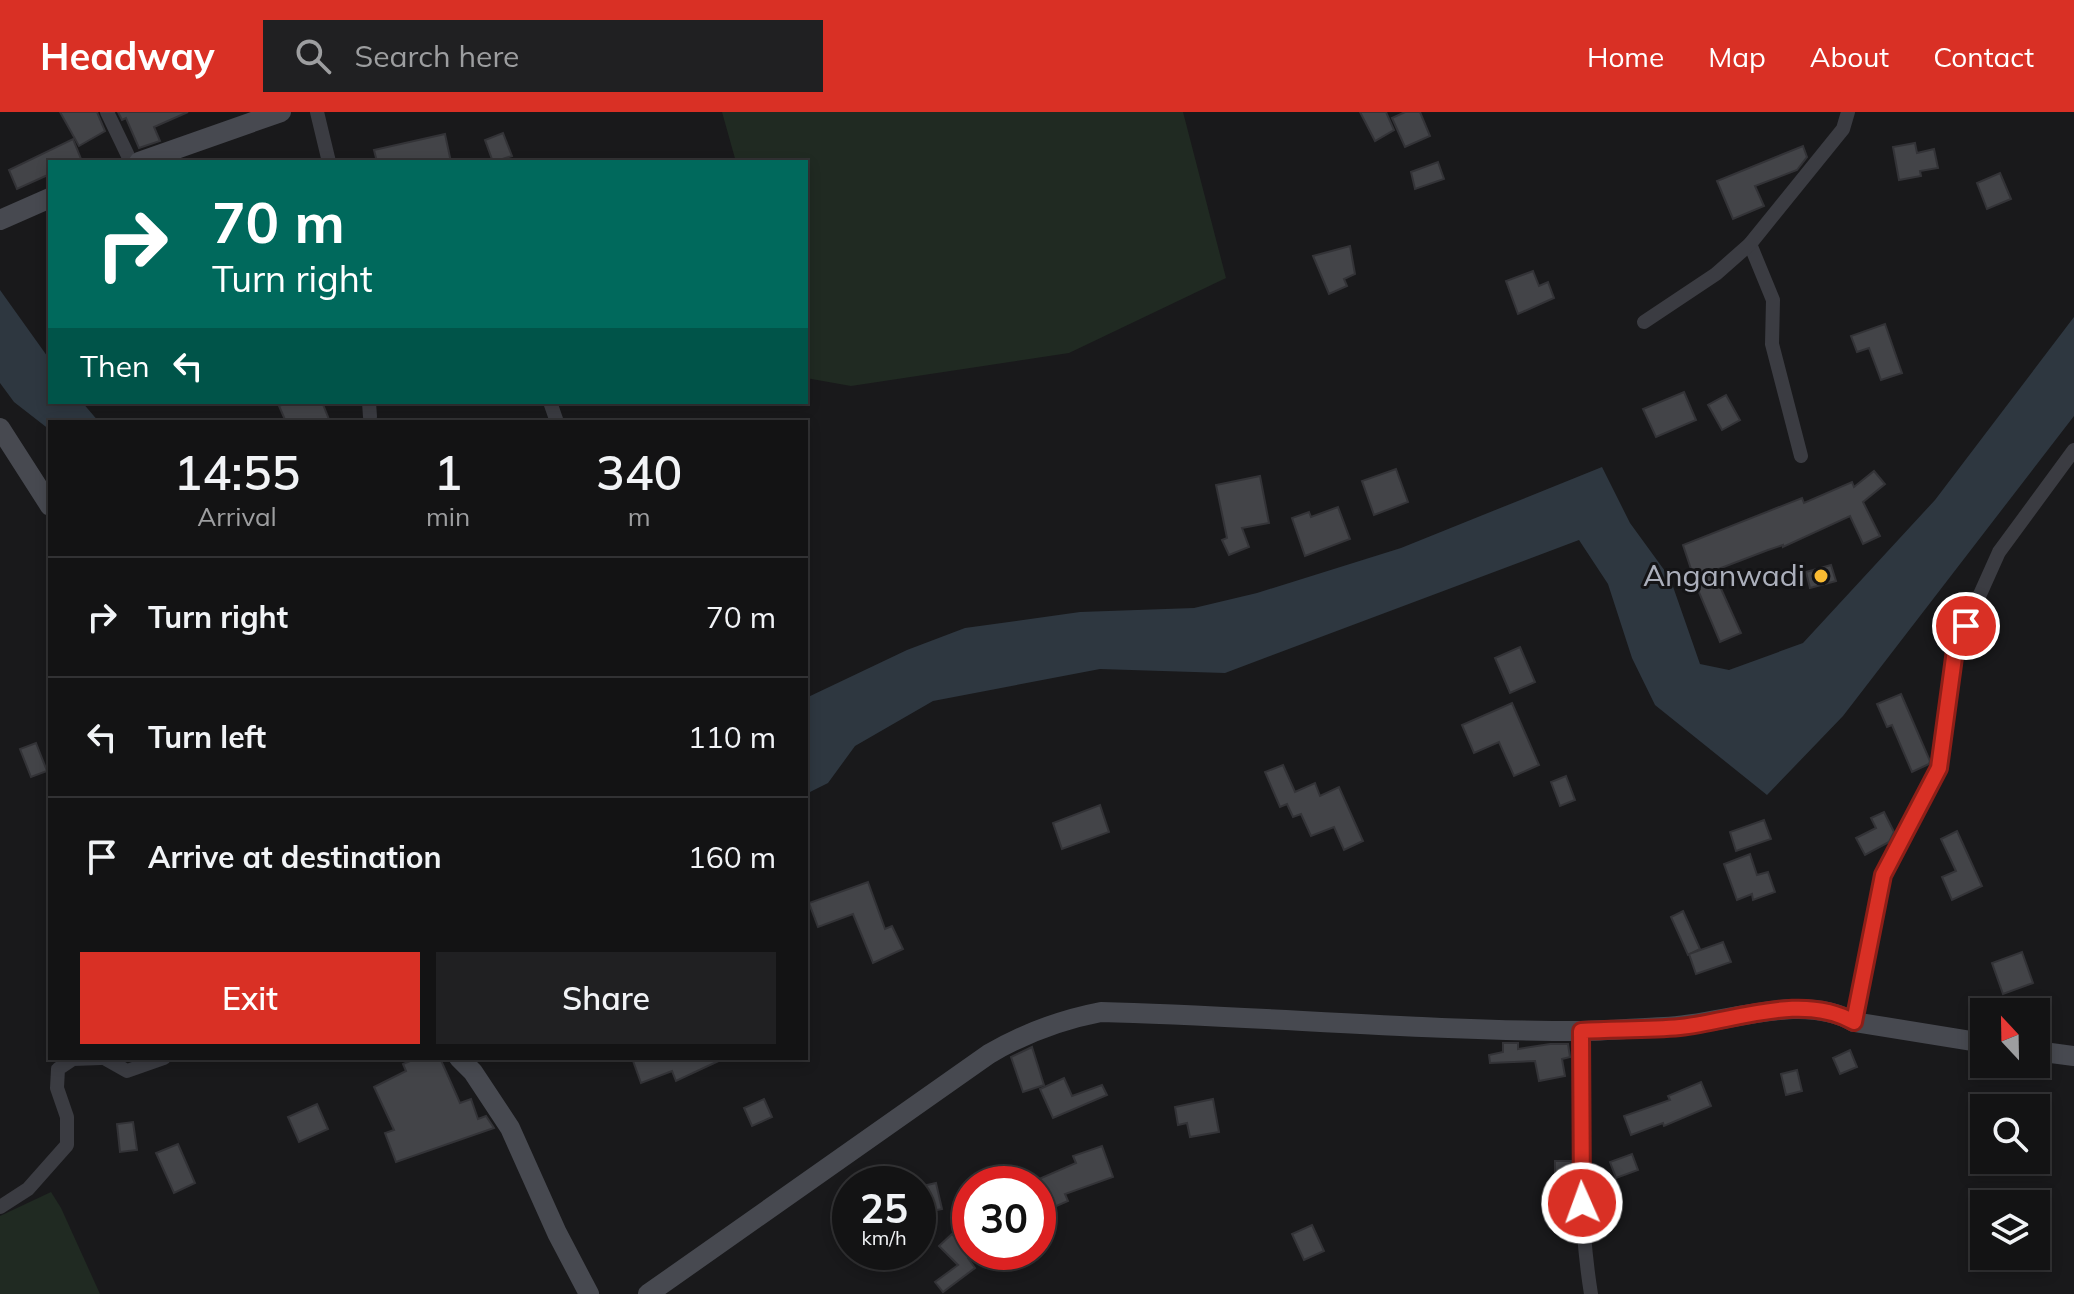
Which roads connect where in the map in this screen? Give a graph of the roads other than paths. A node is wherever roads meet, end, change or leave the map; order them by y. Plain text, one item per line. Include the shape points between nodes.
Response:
1 (107, 112) edge
2 (281, 112) edge
3 (317, 112) edge
4 (1848, 112) edge
5 (130, 160) edge
6 (145, 160) edge
7 (329, 160) edge
8 (48, 199) edge
9 (4, 218) edge
10 (1750, 244) junction
11 (1644, 322) dead end
12 (0, 428) edge
13 (2074, 450) edge
14 (1801, 456) dead end
15 (48, 503) edge
16 (1854, 1022) junction
17 (1581, 1031) junction
18 (1970, 1041) edge
19 (2050, 1053) edge
20 (2074, 1056) edge
21 (72, 1060) edge
22 (106, 1060) edge
23 (158, 1060) edge
24 (461, 1060) edge
25 (0, 1207) edge
26 (589, 1294) edge
27 (648, 1294) edge
28 (1591, 1294) edge

1 - 5 street
2 - 6 main road
3 - 7 street
4 - 10 street via 1843,129
8 - 9 main road
10 - 11 street via 1716,274
10 - 14 street via 1773,300 1772,344
12 - 15 main road
13 - 16 street via 1999,552 1955,650 1939,768 1883,875
16 - 17 main road via 1811,1008 1679,1027
16 - 18 main road
17 - 27 main road via 1101,1012 1063,1019 989,1054
17 - 28 street via 1581,1174
19 - 20 main road
21 - 25 street via 58,1069 67,1145 28,1189
22 - 23 street via 127,1071
24 - 26 main road via 510,1128

